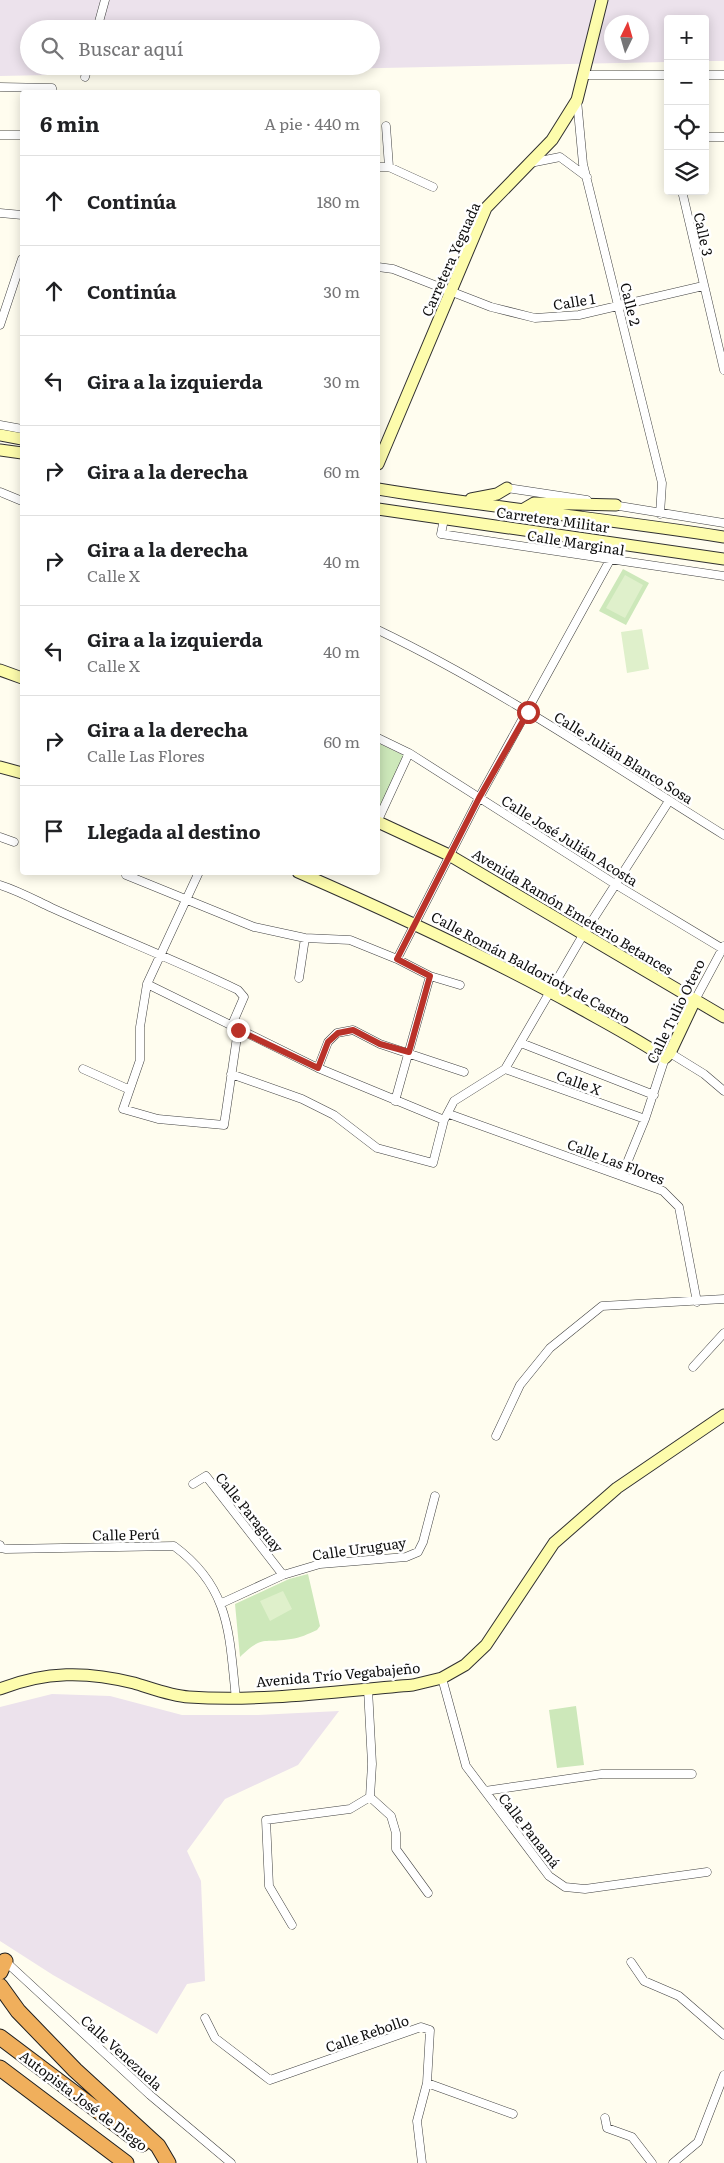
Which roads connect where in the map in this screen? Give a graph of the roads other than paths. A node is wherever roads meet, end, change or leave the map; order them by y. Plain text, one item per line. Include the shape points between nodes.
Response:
1 (105, 0) edge
2 (602, 0) edge
3 (100, 20) edge
4 (583, 75) junction
5 (664, 75) edge
6 (709, 75) edge
7 (724, 75) edge
8 (0, 87) edge
9 (52, 90) edge
10 (577, 100) junction
11 (386, 126) dead end
12 (0, 135) edge
13 (20, 135) edge
14 (724, 136) edge
15 (709, 137) edge
16 (530, 163) junction
17 (380, 167) edge
18 (389, 167) junction
19 (587, 177) junction
20 (433, 187) dead end
21 (683, 195) edge
22 (0, 213) edge
23 (20, 215) edge
24 (20, 265) edge
25 (380, 267) edge
26 (703, 286) junction
27 (451, 291) junction
28 (619, 306) junction
29 (0, 325) edge
30 (724, 370) edge
31 (0, 425) edge
32 (20, 428) edge
33 (0, 435) edge
34 (20, 438) edge
35 (0, 450) edge
36 (20, 453) edge
37 (380, 459) edge
38 (507, 488) joint
39 (380, 489) edge
40 (0, 492) edge
41 (20, 500) edge
42 (452, 501) junction
43 (616, 505) junction
44 (380, 509) edge
45 (522, 510) junction
46 (660, 514) junction
47 (444, 519) junction
48 (724, 523) edge
49 (724, 537) edge
50 (612, 543) junction
51 (724, 559) edge
52 (610, 560) junction
53 (724, 576) edge
54 (380, 631) edge
55 (1, 674) edge
56 (20, 678) edge
57 (528, 712) junction
58 (380, 739) edge
59 (409, 752) junction
60 (0, 767) edge
61 (20, 772) edge
62 (479, 798) junction
63 (669, 801) junction
64 (380, 817) edge
65 (380, 822) edge
66 (724, 835) edge
67 (0, 837) edge
68 (14, 842) dead end
69 (449, 855) junction
70 (126, 875) dead end
71 (198, 875) edge
72 (305, 875) edge
73 (0, 884) edge
74 (615, 884) junction
75 (186, 902) junction
76 (415, 923) junction
77 (583, 934) junction
78 (305, 938) junction
79 (723, 948) edge
80 (161, 954) junction
81 (397, 959) junction
82 (430, 976) junction
83 (299, 978) dead end
84 (147, 984) junction
85 (460, 985) dead end
86 (548, 991) junction
87 (696, 1000) junction
88 (724, 1017) edge
89 (235, 1028) junction
90 (521, 1043) junction
91 (409, 1052) junction
92 (667, 1056) junction
93 (318, 1068) junction
94 (83, 1069) dead end
95 (505, 1069) junction
96 (464, 1072) dead end
97 (231, 1074) junction
98 (128, 1089) junction
99 (724, 1092) edge
100 (654, 1095) junction
101 (395, 1101) junction
102 (447, 1117) junction
103 (645, 1119) junction
104 (622, 1175) junction
105 (724, 1299) edge
106 (697, 1302) junction
107 (724, 1333) edge
108 (693, 1366) dead end
109 (724, 1415) edge
110 (496, 1436) dead end
111 (193, 1484) dead end
112 (435, 1496) dead end
113 (0, 1544) edge
114 (283, 1575) junction
115 (222, 1603) junction
116 (442, 1678) junction
117 (0, 1689) edge
118 (368, 1689) junction
119 (236, 1699) junction
120 (692, 1774) dead end
121 (485, 1791) junction
122 (370, 1798) junction
123 (707, 1872) dead end
124 (428, 1893) dead end
125 (292, 1925) dead end
126 (632, 1962) dead end
127 (2, 1963) edge
128 (0, 1986) edge
129 (205, 2018) dead end
130 (724, 2035) edge
131 (0, 2037) edge
132 (0, 2068) edge
133 (724, 2075) edge
134 (0, 2081) edge
135 (427, 2083) junction
136 (513, 2114) dead end
137 (68, 2118) junction
138 (605, 2118) dead end
139 (126, 2163) edge
140 (168, 2163) edge
141 (231, 2163) edge
142 (422, 2163) edge
143 (652, 2163) edge
144 (673, 2163) edge

1 - 3 street
2 - 4 street, Carretera Yeguada
4 - 5 street
4 - 10 street, Carretera Yeguada
6 - 7 street
8 - 9 street
10 - 16 street, Carretera Yeguada via 552,140
10 - 19 street, Calle 2
11 - 18 street
12 - 13 street
14 - 15 street
16 - 19 street via 560,156
16 - 27 street, Carretera Yeguada via 486,208
17 - 18 street
18 - 20 street
19 - 28 street, Calle 2
21 - 26 street, Calle 3
22 - 23 street
24 - 29 street
25 - 27 street, Calle 1
26 - 28 street, Calle 1
26 - 30 street, Calle 3
27 - 28 street, Calle 1 via 491,307 535,318 578,315
27 - 37 street, Carretera Yeguada
28 - 46 street, Calle 2 via 662,483
31 - 32 street
33 - 34 street
35 - 36 street
38 - 42 street via 483,498
38 - 43 street
39 - 42 street, Carretera Militar
40 - 41 street
42 - 45 street, Carretera Militar
43 - 45 street via 534,503
43 - 46 street
44 - 47 street, Carretera Militar
45 - 49 street, Carretera Militar
46 - 48 street
47 - 50 street, Carretera Militar
47 - 52 street, Calle Marginal via 441,534
50 - 51 street, Carretera Militar
50 - 52 street
52 - 53 street, Calle Marginal
52 - 57 street
54 - 57 street, Calle Julián Blanco Sosa via 434,657
55 - 56 street
57 - 62 street
57 - 63 street, Calle Julián Blanco Sosa
58 - 59 street, Calle José Julián Acosta
59 - 62 street, Calle José Julián Acosta
59 - 64 street
60 - 61 street
62 - 69 street
62 - 74 street, Calle José Julián Acosta
63 - 66 street, Calle Julián Blanco Sosa
63 - 74 street
65 - 69 street, Avenida Ramón Emeterio Betances
67 - 68 street
69 - 76 street
69 - 77 street, Avenida Ramón Emeterio Betances
70 - 75 street
71 - 75 street
72 - 76 street, Calle Román Baldorioty de Castro
73 - 80 street
74 - 77 street
74 - 79 street, Calle José Julián Acosta
75 - 78 street via 254,927
75 - 80 street
76 - 81 street
76 - 86 street, Calle Román Baldorioty de Castro
77 - 86 street
77 - 87 street, Avenida Ramón Emeterio Betances
78 - 81 street via 350,940
78 - 83 street
79 - 87 street, Calle Tulio Otero
80 - 84 street
80 - 89 street via 238,990 244,997
81 - 82 street
82 - 85 street
82 - 91 street
84 - 89 street, Calle Las Flores
84 - 98 street via 140,1026 140,1060
86 - 90 street
86 - 92 street, Calle Román Baldorioty de Castro
87 - 88 street, Avenida Ramón Emeterio Betances
87 - 92 street, Calle Tulio Otero
89 - 93 street, Calle Las Flores
89 - 97 street
90 - 95 street
90 - 100 street
91 - 93 street via 380,1044 353,1030 338,1033 328,1042
91 - 96 street
91 - 101 street
92 - 99 street via 704,1074
92 - 100 street, Calle Tulio Otero
93 - 101 street, Calle Las Flores
94 - 98 street
95 - 102 street via 454,1102
95 - 103 street, Calle X
97 - 98 street via 224,1124 158,1119 123,1109
97 - 102 street via 302,1099 334,1115 377,1148 433,1162
100 - 103 street, Calle Tulio Otero
101 - 102 street, Calle Las Flores
102 - 104 street, Calle Las Flores
103 - 104 street, Calle Tulio Otero
104 - 106 street, Calle Las Flores via 664,1191 679,1207
105 - 106 street
106 - 110 street via 602,1306 550,1348 520,1386
107 - 108 street
109 - 116 street, Avenida Trío Vegabajeño via 618,1488 554,1543 486,1645 465,1665
111 - 114 street, Calle Paraguay via 206,1476
112 - 114 street, Calle Uruguay via 418,1552 406,1557 320,1564
113 - 115 street, Calle Perú via 6,1549 174,1546 187,1556
114 - 115 street, Calle Uruguay
115 - 119 street, Calle Perú via 229,1628
116 - 118 street, Avenida Trío Vegabajeño via 413,1685
116 - 121 street, Calle Panamá via 466,1766
117 - 119 street, Avenida Trío Vegabajeño via 33,1677 76,1674 117,1679 186,1697
118 - 119 street, Avenida Trío Vegabajeño
118 - 122 street via 372,1764
120 - 121 street via 602,1774
121 - 123 street, Calle Panamá via 549,1876 566,1887 585,1889
122 - 124 street via 391,1816 396,1849
122 - 125 street via 350,1810 266,1820 269,1886
126 - 130 street via 644,1981 678,1996
127 - 141 street, Calle Venezuela
128 - 140 highway via 18,2011 75,2070 158,2146
129 - 135 street, Calle Rebollo via 215,2038 270,2080 421,2027 430,2030
131 - 140 highway, Autopista José de Diego
132 - 137 highway, Autopista José de Diego
133 - 144 street via 698,2142
134 - 137 highway
135 - 136 street
135 - 142 street, Calle Rebollo via 417,2121
137 - 139 highway, Autopista José de Diego
138 - 143 street via 607,2128 632,2137

